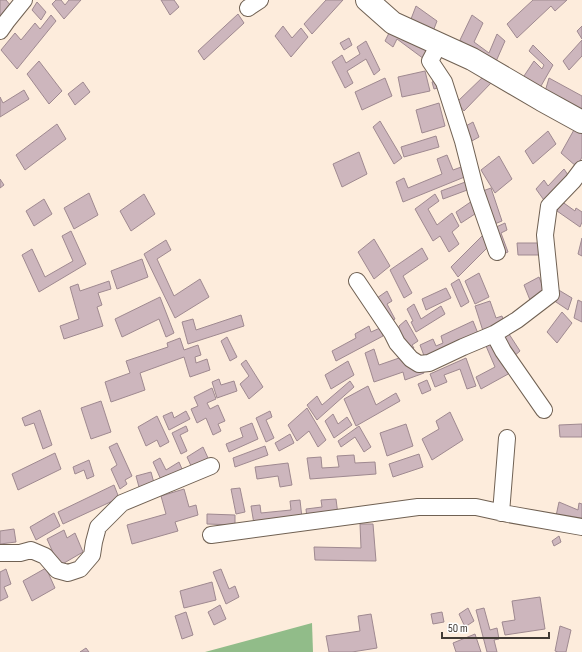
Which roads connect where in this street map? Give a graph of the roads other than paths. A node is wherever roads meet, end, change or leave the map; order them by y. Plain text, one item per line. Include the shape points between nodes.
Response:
1 (24, 0) edge
2 (367, 0) edge
3 (0, 31) edge
4 (439, 44) junction
5 (582, 122) edge
6 (582, 169) edge
7 (496, 252) dead end
8 (357, 281) dead end
9 (494, 334) junction
10 (544, 410) dead end
11 (507, 438) dead end
12 (211, 466) dead end
13 (501, 513) junction
14 (582, 527) edge
15 (211, 535) dead end
16 (0, 554) edge

1 - 3 street
2 - 4 street via 393,23
4 - 5 street via 472,59
4 - 7 street via 430,61 444,82
6 - 9 street via 549,206 545,235 551,294
8 - 9 street via 397,343 411,359 420,364 429,363
9 - 10 street
11 - 13 street
12 - 16 street via 122,503 98,528 92,555 80,569 68,573 57,570 45,556 32,550
13 - 14 street
13 - 15 street via 476,507 418,507

